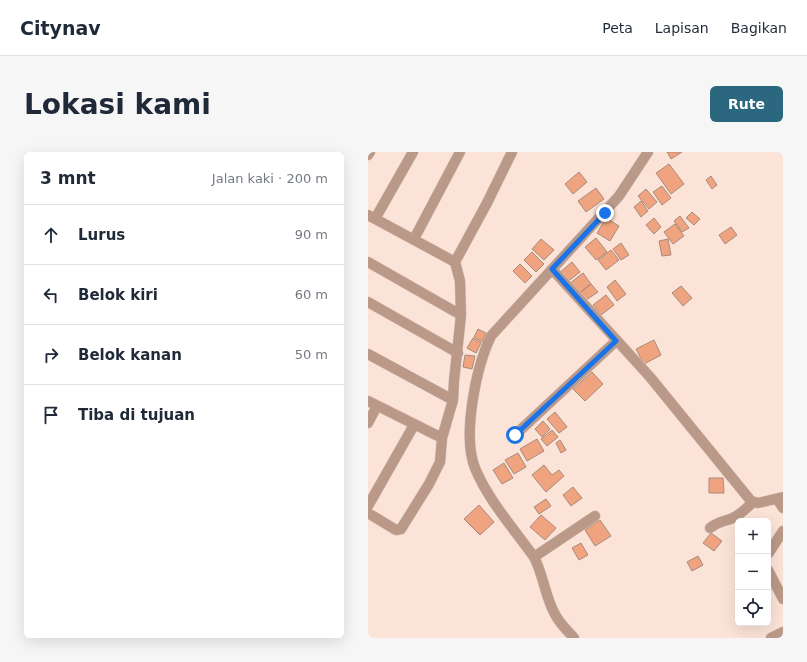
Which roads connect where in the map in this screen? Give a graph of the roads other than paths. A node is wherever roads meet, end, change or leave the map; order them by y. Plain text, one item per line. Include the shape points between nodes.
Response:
1 (370, 152) edge
2 (413, 152) edge
3 (460, 152) edge
4 (512, 152) edge
5 (648, 152) edge
6 (368, 155) edge
7 (372, 217) edge
8 (414, 239) junction
9 (368, 262) edge
10 (455, 262) junction
11 (552, 269) junction
12 (368, 302) edge
13 (461, 315) junction
14 (616, 341) junction
15 (458, 353) junction
16 (368, 354) edge
17 (453, 400) junction
18 (372, 404) edge
19 (368, 423) edge
20 (414, 425) junction
21 (515, 435) dead end
22 (442, 438) junction
23 (780, 498) edge
24 (753, 502) junction
25 (368, 506) edge
26 (783, 508) edge
27 (368, 513) edge
28 (595, 516) dead end
29 (710, 528) dead end
30 (783, 531) edge
31 (771, 549) edge
32 (534, 557) junction
33 (771, 576) edge
34 (783, 599) edge
35 (783, 632) edge
36 (574, 638) edge
37 (771, 638) edge

1 - 6 street
2 - 7 street
3 - 8 street
4 - 10 street
5 - 11 street via 619,196
7 - 8 street
8 - 10 street
9 - 13 street
10 - 13 street via 460,281
11 - 14 street
11 - 32 street via 491,336 479,367 472,402 470,444 474,467 486,489
12 - 15 street
13 - 15 street
14 - 21 street
14 - 24 street
15 - 17 street
16 - 17 street
17 - 22 street
18 - 19 street
18 - 20 street
20 - 22 street
20 - 25 street
22 - 27 street via 440,462 430,484 403,527 396,530
23 - 24 street
23 - 26 street
24 - 29 street via 739,514
28 - 32 street
30 - 31 street
32 - 36 street via 556,616
33 - 34 street
35 - 37 street

